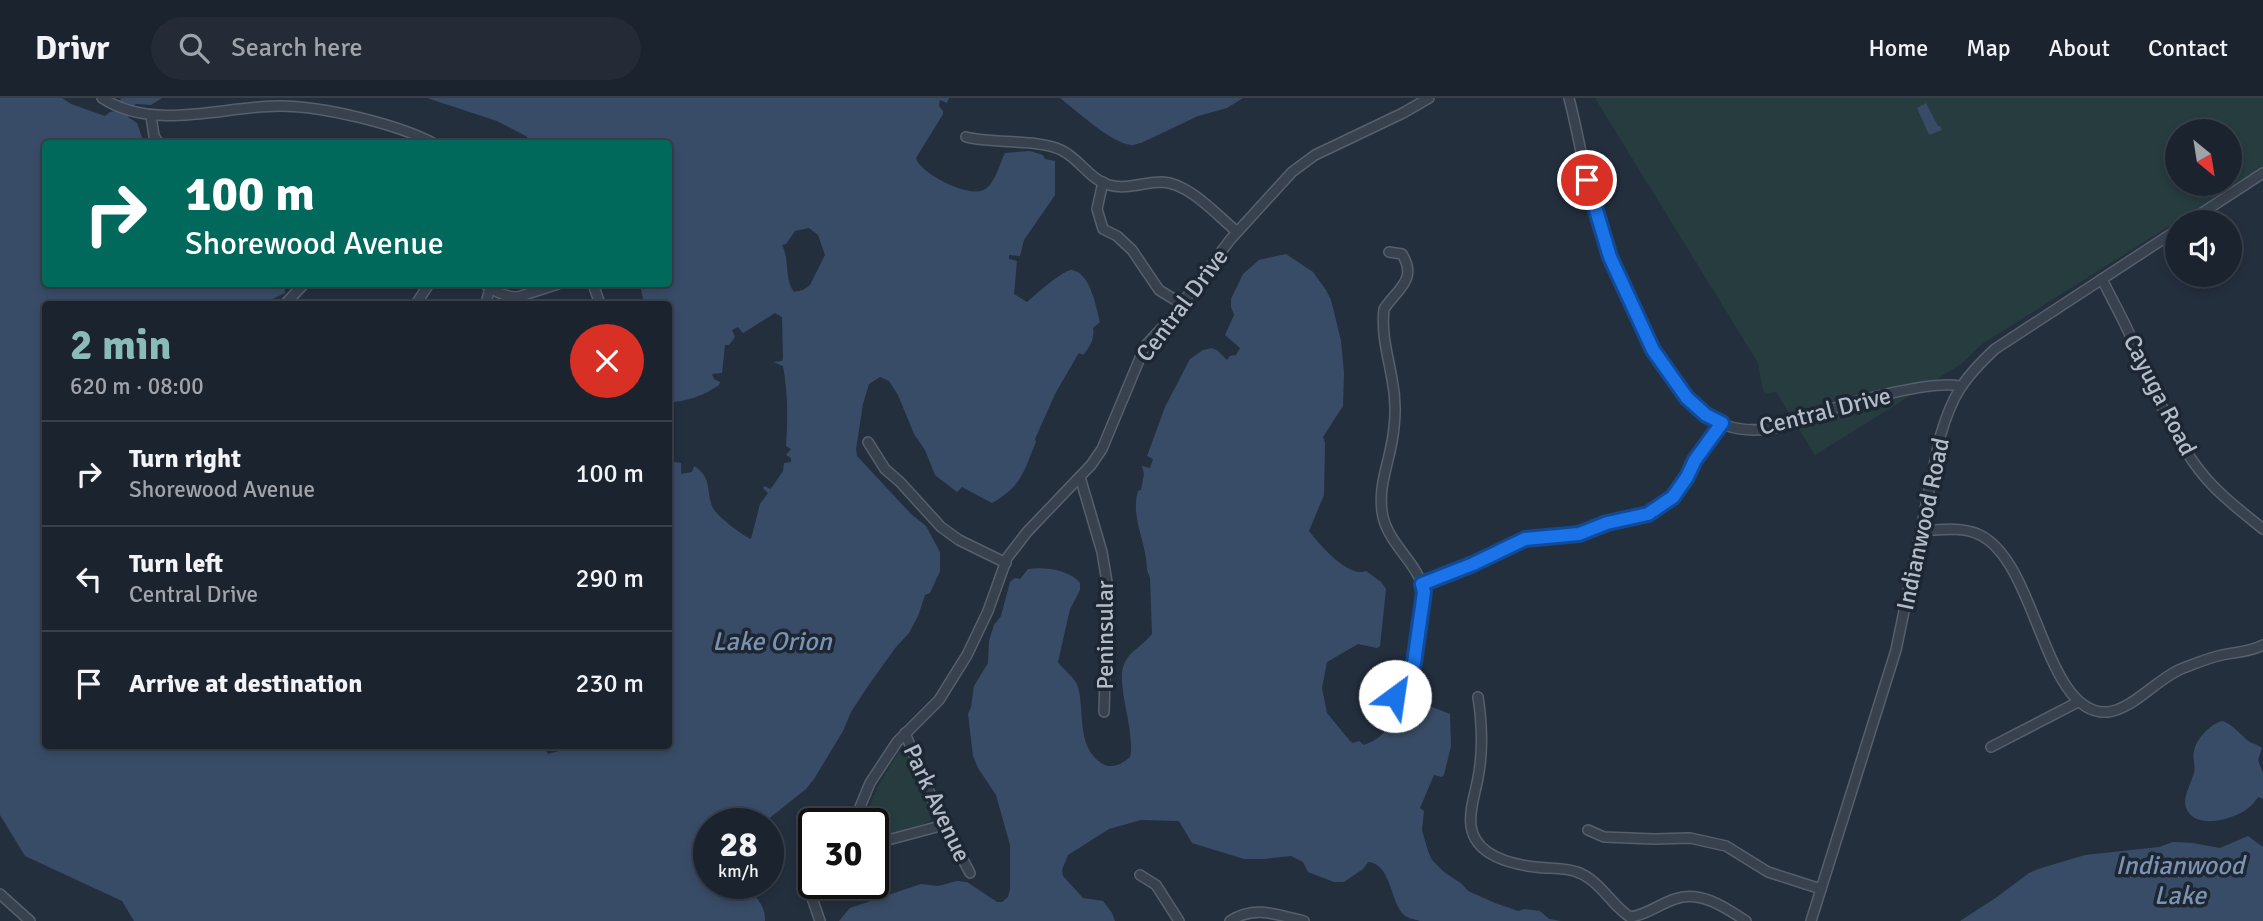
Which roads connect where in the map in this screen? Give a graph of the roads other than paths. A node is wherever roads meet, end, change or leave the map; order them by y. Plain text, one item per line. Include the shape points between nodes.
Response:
1 (102, 98) edge
2 (1429, 98) edge
3 (1569, 98) edge
4 (147, 115) junction
5 (965, 138) dead end
6 (156, 140) edge
7 (419, 140) edge
8 (2263, 173) edge
9 (1103, 182) junction
10 (2206, 210) edge
11 (1237, 232) junction
12 (2165, 238) edge
13 (1389, 253) dead end
14 (2102, 279) junction
15 (301, 287) edge
16 (490, 287) edge
17 (549, 287) edge
18 (288, 301) edge
19 (1182, 304) junction
20 (1960, 387) junction
21 (1722, 423) junction
22 (869, 442) dead end
23 (1080, 477) junction
24 (2263, 529) edge
25 (1922, 531) junction
26 (1006, 563) junction
27 (1422, 584) junction
28 (2263, 645) edge
29 (1478, 697) dead end
30 (1390, 702) dead end
31 (2078, 702) junction
32 (1104, 712) dead end
33 (905, 733) junction
34 (1991, 747) dead end
35 (860, 808) edge
36 (944, 825) junction
37 (1588, 830) dead end
38 (889, 840) edge
39 (970, 873) dead end
40 (1140, 875) dead end
41 (1821, 889) junction
42 (0, 894) edge
43 (812, 899) edge
44 (30, 921) edge
45 (820, 921) edge
46 (1179, 921) edge
47 (1230, 921) edge
48 (1304, 921) edge
49 (1746, 921) edge
50 (1811, 921) edge

1 - 4 street
2 - 11 street, Central Drive via 1315,155 1285,179
3 - 21 street, Central Drive via 1610,257 1653,350 1687,398
4 - 6 street
4 - 7 street via 283,106 342,114 397,128
5 - 9 street via 1061,149
8 - 10 street
9 - 11 street via 1122,186 1164,182 1184,188
9 - 19 street via 1097,209 1104,229 1132,250 1158,290
11 - 19 street, Central Drive
12 - 14 street, Indianwood Road
13 - 27 street via 1402,254 1409,271 1408,281 1384,309 1395,404 1381,505 1390,537
14 - 20 street, Indianwood Road via 1995,349
14 - 24 street, Cayuga Road via 2186,452 2220,492
15 - 18 street
16 - 17 street via 519,297
19 - 23 street, Central Drive via 1145,346 1102,449
20 - 21 street, Central Drive via 1934,385 1830,409 1769,429 1738,429
20 - 25 street, Indianwood Road via 1947,412
21 - 27 street via 1673,497 1648,514 1579,534 1525,539
22 - 26 street via 885,470 941,527
23 - 26 street, Central Drive via 1027,532
23 - 32 street, Peninsular via 1107,582
25 - 31 street via 1957,529 1979,534 1996,547 2028,600 2064,685
25 - 41 street, Indianwood Road via 1892,663
26 - 33 street, Central Drive via 988,611 954,677 939,700
27 - 30 street via 1414,663
28 - 31 street via 2176,672 2120,709 2091,710
29 - 49 street via 1480,757 1471,828 1488,852 1507,862 1567,869 1588,877 1630,917 1689,896 1711,901
31 - 34 street
33 - 35 street, Central Drive via 870,783
33 - 36 street, Park Avenue
36 - 38 street
36 - 39 street, Park Avenue
37 - 41 street via 1604,837 1690,838 1726,846 1768,872
40 - 46 street via 1156,885
41 - 50 street, Indianwood Road
42 - 44 street
43 - 45 street
47 - 48 street via 1247,912

